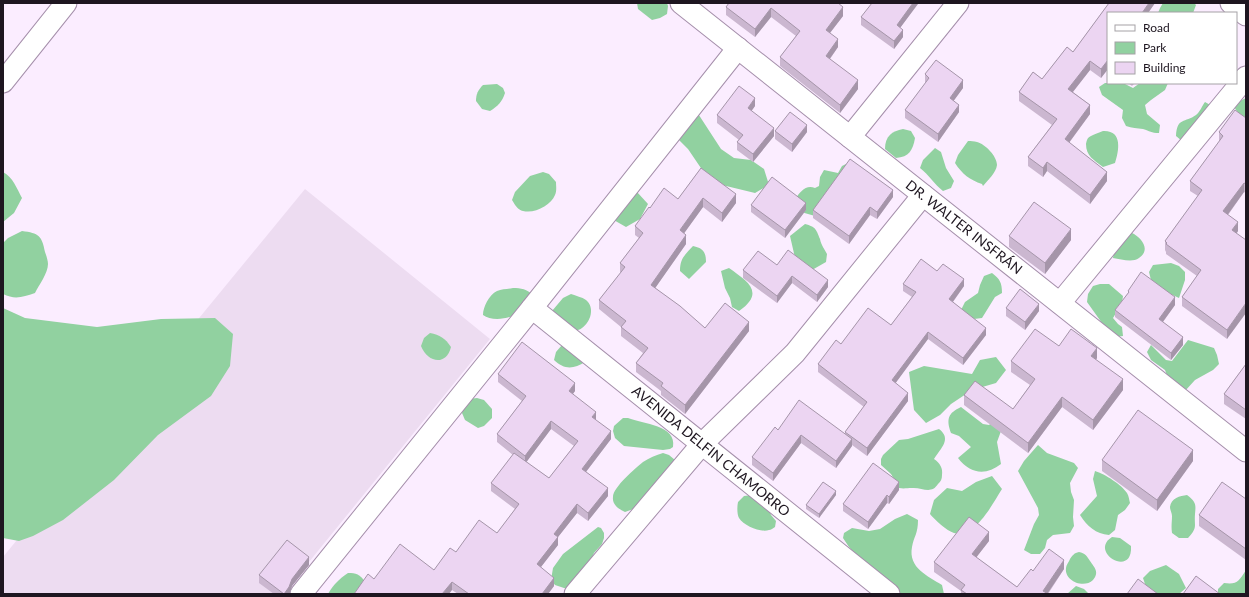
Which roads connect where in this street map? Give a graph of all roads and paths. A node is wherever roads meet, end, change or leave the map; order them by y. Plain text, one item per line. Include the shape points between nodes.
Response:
1 (66, 3) edge
2 (958, 3) edge
3 (1231, 3) edge
4 (688, 5) edge
5 (1246, 15) edge
6 (738, 48) junction
7 (1246, 77) edge
8 (3, 82) edge
9 (850, 137) junction
10 (923, 194) junction
11 (1060, 303) junction
12 (532, 308) junction
13 (702, 444) junction
14 (1246, 451) edge
15 (301, 594) edge
16 (575, 594) edge
17 (889, 594) edge

1 - 8 street
2 - 9 street
3 - 5 street
4 - 6 street, DR. WALTER INSFRÁN
6 - 9 street, DR. WALTER INSFRÁN
6 - 12 street
7 - 11 street
9 - 10 street, DR. WALTER INSFRÁN
10 - 11 street, DR. WALTER INSFRÁN
10 - 13 street via 795,353
11 - 14 street, DR. WALTER INSFRÁN
12 - 13 street, AVENIDA DELFIN CHAMORRO
12 - 15 street
13 - 16 street
13 - 17 street, AVENIDA DELFIN CHAMORRO

